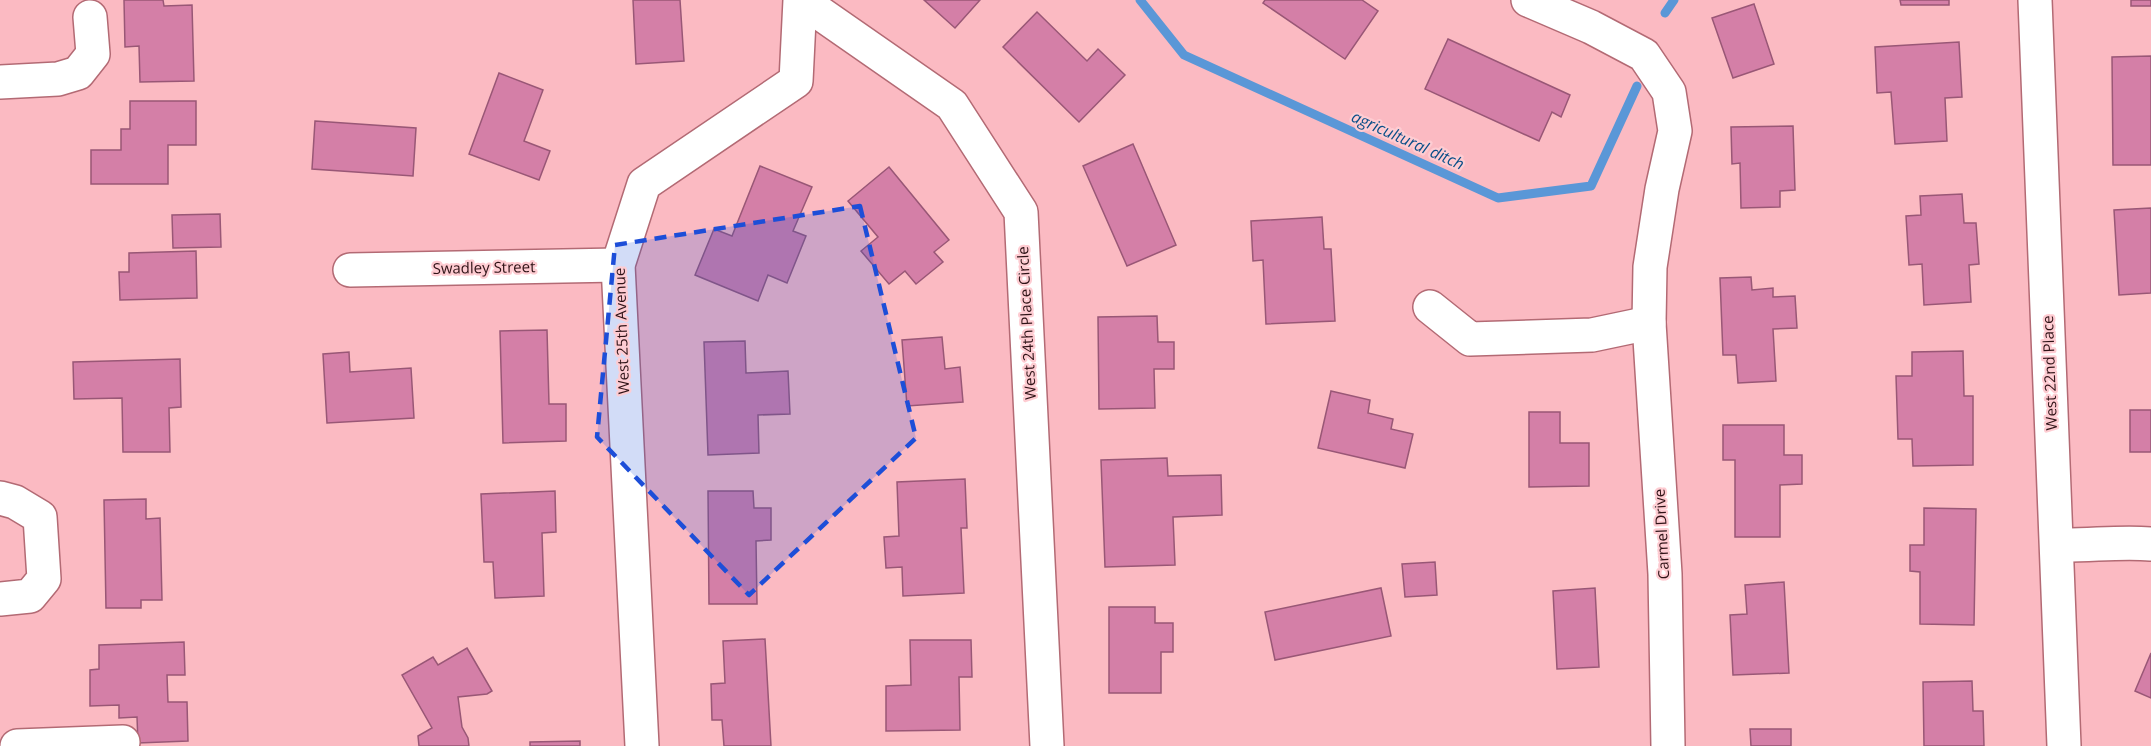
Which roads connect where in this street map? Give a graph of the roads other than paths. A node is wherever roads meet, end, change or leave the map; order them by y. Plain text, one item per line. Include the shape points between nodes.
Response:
1 (801, 0) edge
2 (1528, 0) edge
3 (2035, 0) edge
4 (90, 17) dead end
5 (0, 82) edge
6 (618, 265) junction
7 (350, 270) dead end
8 (1430, 307) dead end
9 (1649, 323) junction
10 (0, 498) edge
11 (2151, 544) edge
12 (2057, 545) junction
13 (0, 599) edge
14 (123, 742) dead end
15 (17, 746) edge
16 (642, 746) edge
17 (1047, 746) edge
18 (1668, 746) edge
19 (2064, 746) edge

1 - 6 street, West 25th Avenue via 796,81 644,184
1 - 17 street, West 24th Place Circle via 952,105 1022,212
2 - 9 street, Carmel Drive via 1644,55 1669,92 1675,131 1650,267
3 - 12 street, West 22nd Place
4 - 5 street via 93,54 78,74
6 - 7 street, Swadley Street
6 - 16 street, West 25th Avenue
8 - 9 street via 1470,339 1592,335
9 - 18 street, Carmel Drive via 1665,574
10 - 13 street via 15,502 40,518 44,579 30,596
11 - 12 street
12 - 19 street, West 22nd Place
14 - 15 street

